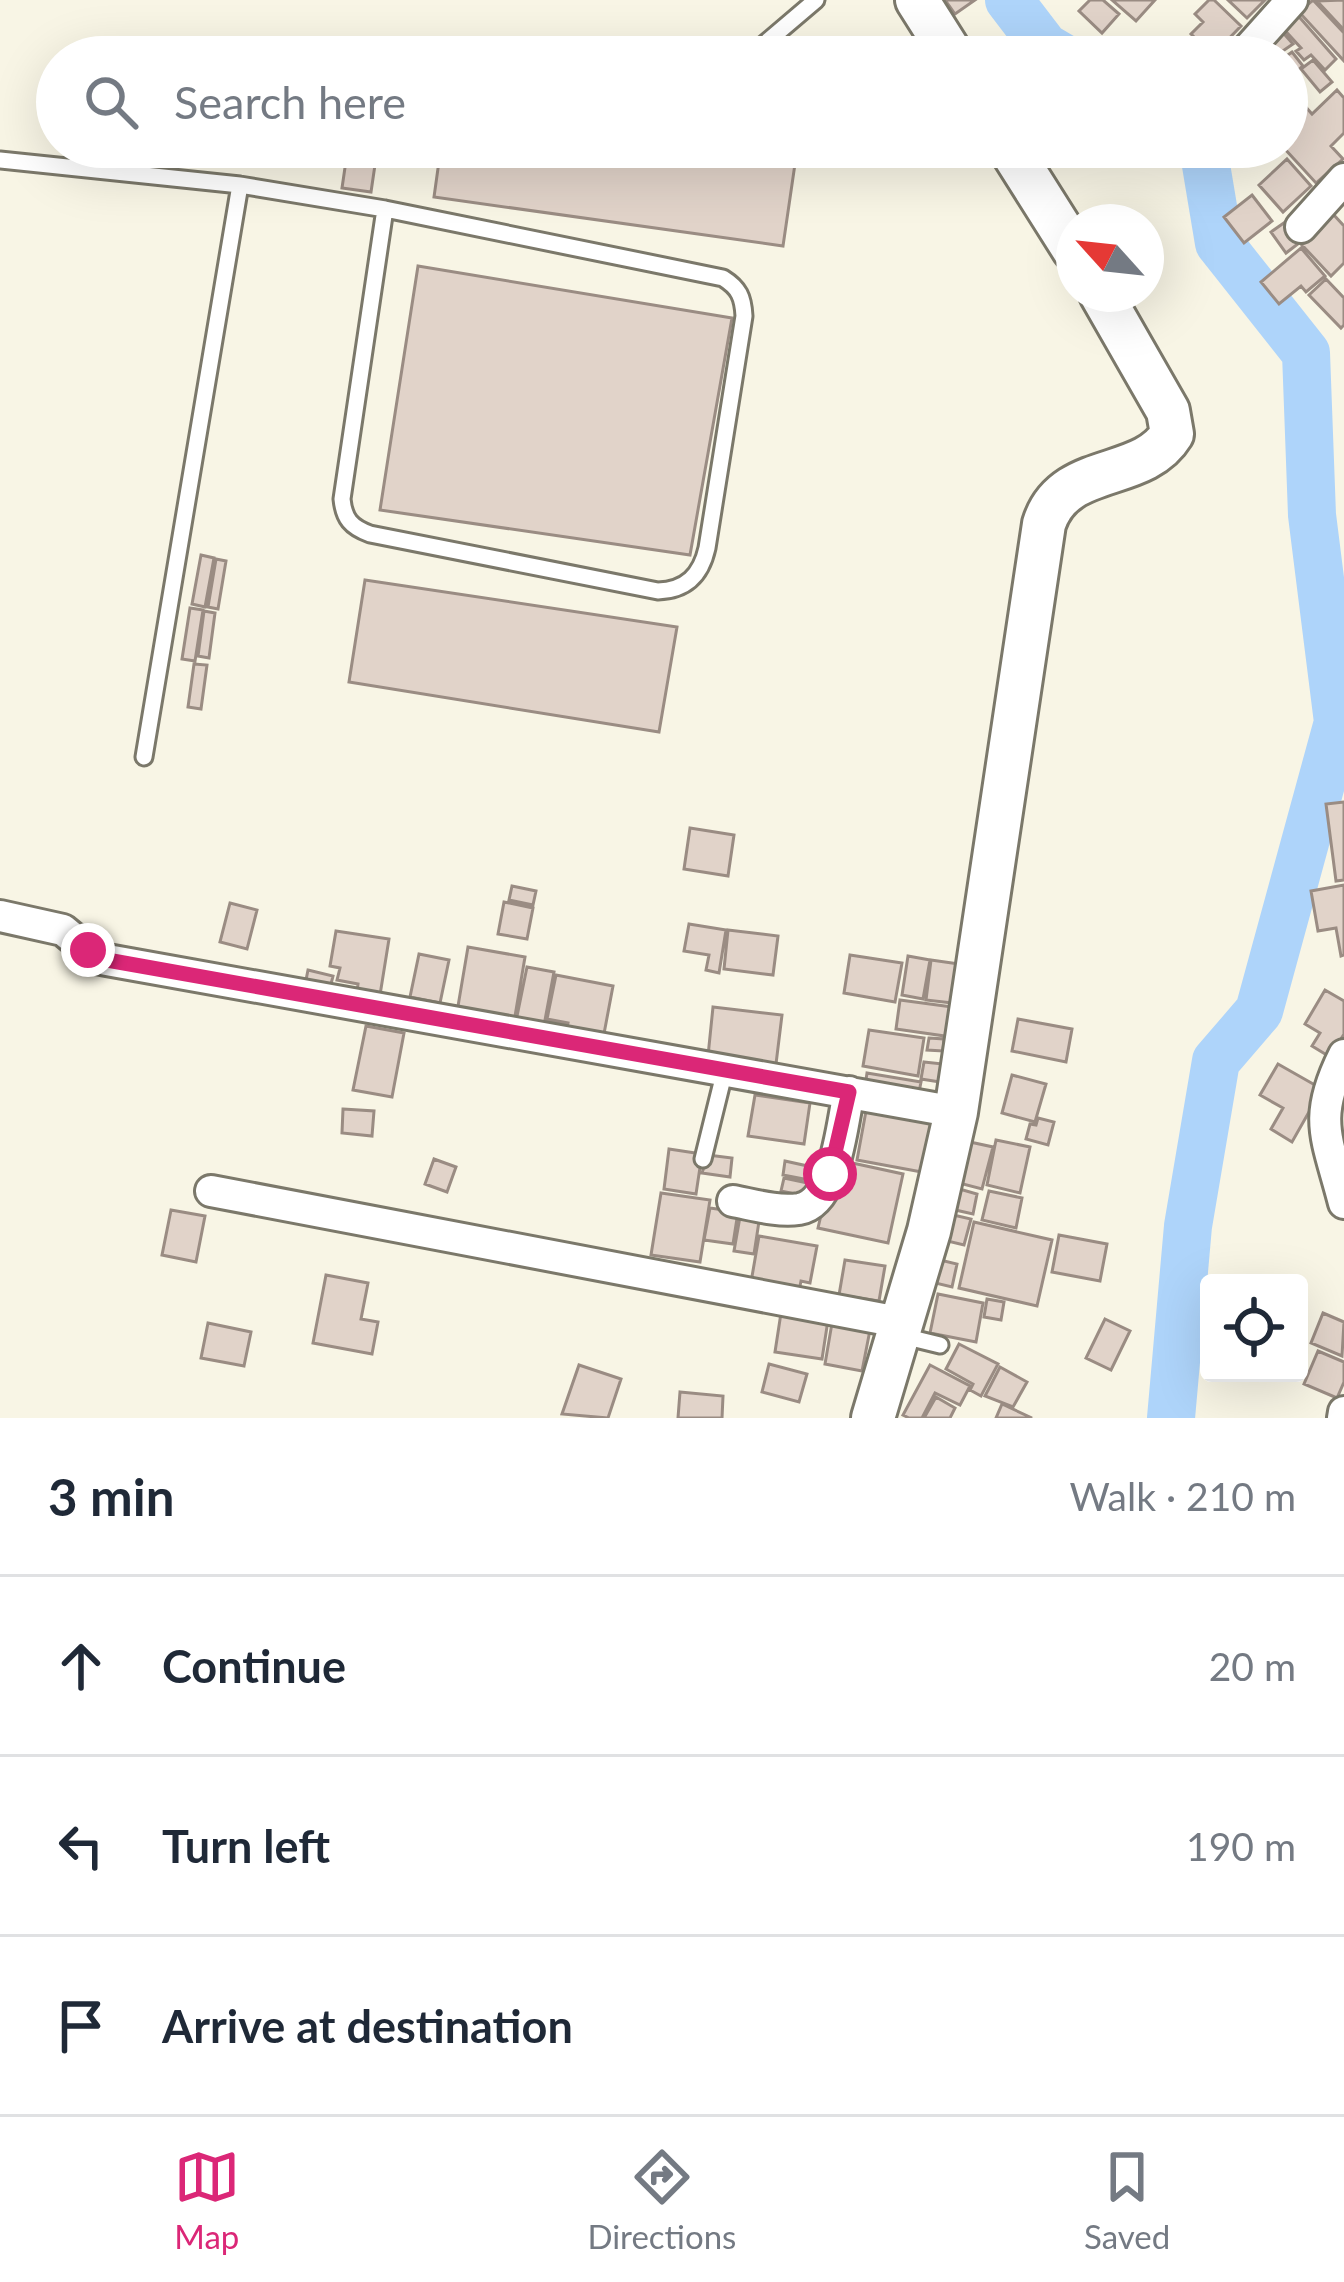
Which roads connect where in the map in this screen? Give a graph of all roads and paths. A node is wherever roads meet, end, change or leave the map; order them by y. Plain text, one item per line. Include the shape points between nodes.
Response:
1 (816, 0) edge
2 (917, 0) edge
3 (1292, 0) edge
4 (774, 36) edge
5 (940, 36) edge
6 (1260, 36) edge
7 (0, 160) edge
8 (36, 164) edge
9 (77, 168) edge
10 (1022, 168) edge
11 (1344, 179) edge
12 (241, 185) junction
13 (385, 209) junction
14 (1056, 221) edge
15 (1301, 226) dead end
16 (1111, 312) edge
17 (143, 757) dead end
18 (0, 916) edge
19 (1344, 1054) edge
20 (724, 1070) junction
21 (849, 1092) junction
22 (956, 1112) junction
23 (1336, 1145) edge
24 (703, 1159) dead end
25 (211, 1191) dead end
26 (1343, 1194) edge
27 (733, 1201) dead end
28 (915, 1335) junction
29 (873, 1418) edge

1 - 4 lane
2 - 5 street
3 - 6 street
7 - 8 lane
9 - 12 lane
10 - 14 street
11 - 15 street
12 - 13 lane
12 - 17 lane
13 - 13 lane via 344,516 370,534 658,591 693,578 707,548 744,316 736,286
16 - 22 street via 1168,411 1172,434 1150,455 1061,493 1044,524
18 - 20 street via 63,930 107,960
19 - 23 street via 1326,1091
20 - 21 street
20 - 24 lane
21 - 22 street
21 - 27 street via 824,1193 813,1205
22 - 28 street
23 - 26 street
25 - 28 street
28 - 29 street

